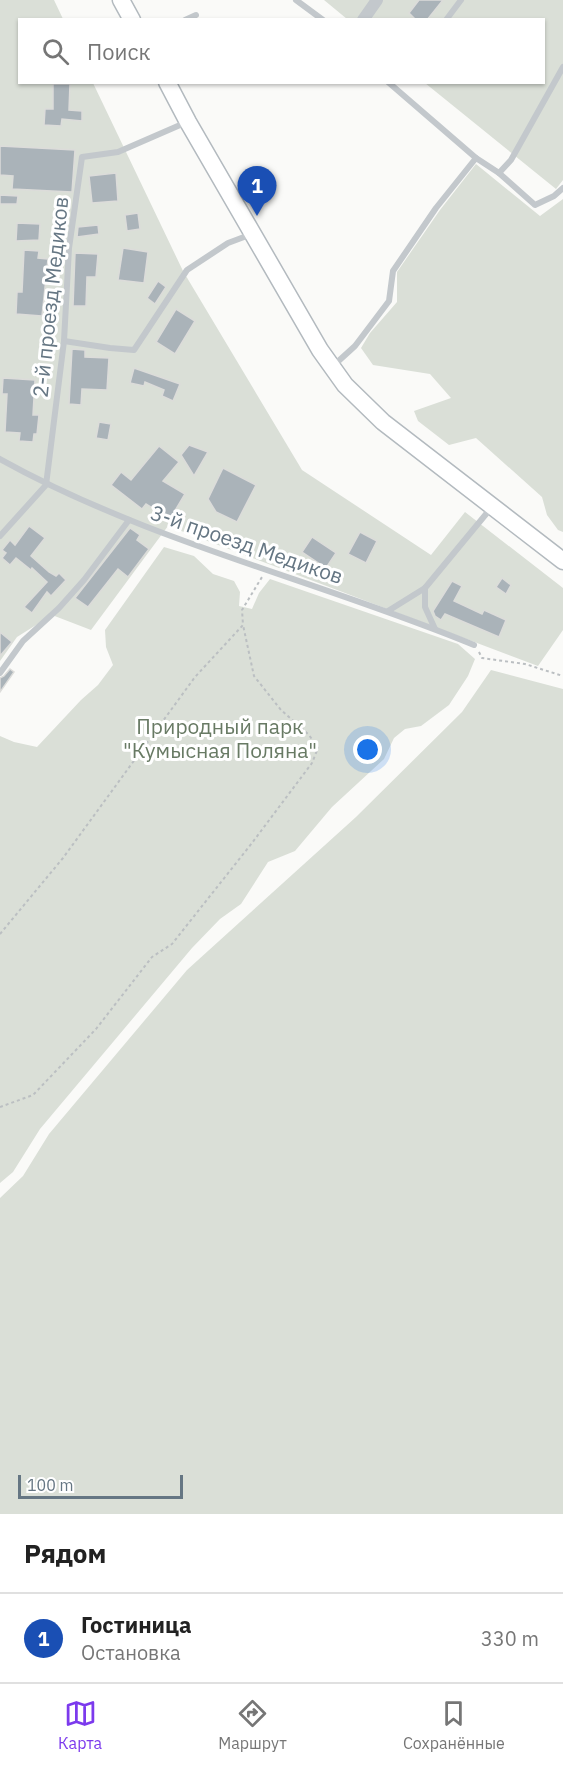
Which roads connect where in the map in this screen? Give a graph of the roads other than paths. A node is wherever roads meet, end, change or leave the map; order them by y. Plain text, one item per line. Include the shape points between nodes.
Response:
1 (121, 0) edge
2 (296, 0) edge
3 (377, 0) edge
4 (461, 0) edge
5 (196, 15) dead end
6 (131, 18) edge
7 (190, 18) edge
8 (320, 18) edge
9 (364, 18) edge
10 (448, 18) edge
11 (563, 68) edge
12 (168, 84) edge
13 (391, 84) edge
14 (188, 122) junction
15 (476, 158) junction
16 (499, 173) junction
17 (563, 188) edge
18 (252, 234) junction
19 (64, 341) junction
20 (332, 367) junction
21 (0, 459) edge
22 (46, 485) junction
23 (492, 506) junction
24 (129, 520) junction
25 (0, 536) edge
26 (563, 561) edge
27 (425, 588) junction
28 (388, 611) junction
29 (435, 629) junction
30 (474, 645) road end
31 (0, 673) edge

1 - 6 street
2 - 8 lane
3 - 9 street
4 - 10 lane
5 - 7 lane
11 - 16 lane via 511,160
12 - 14 street
13 - 15 lane
14 - 18 street
14 - 19 lane, 2-й проезд Медиков via 118,153 82,157 69,248
15 - 16 lane
15 - 20 lane via 393,271 389,301 355,346
16 - 17 lane via 535,205
18 - 19 lane via 228,243 187,270 134,350
18 - 20 street
19 - 22 lane, 2-й проезд Медиков
20 - 23 street via 383,422
21 - 22 lane
22 - 24 lane
22 - 25 lane
23 - 26 street
23 - 27 lane
24 - 28 lane, 3-й проезд Медиков
24 - 31 lane, 3-й проезд Медиков via 84,580 23,641
27 - 28 lane
27 - 29 lane via 425,607
28 - 29 lane, 3-й проезд Медиков
29 - 30 lane, 3-й проезд Медиков

